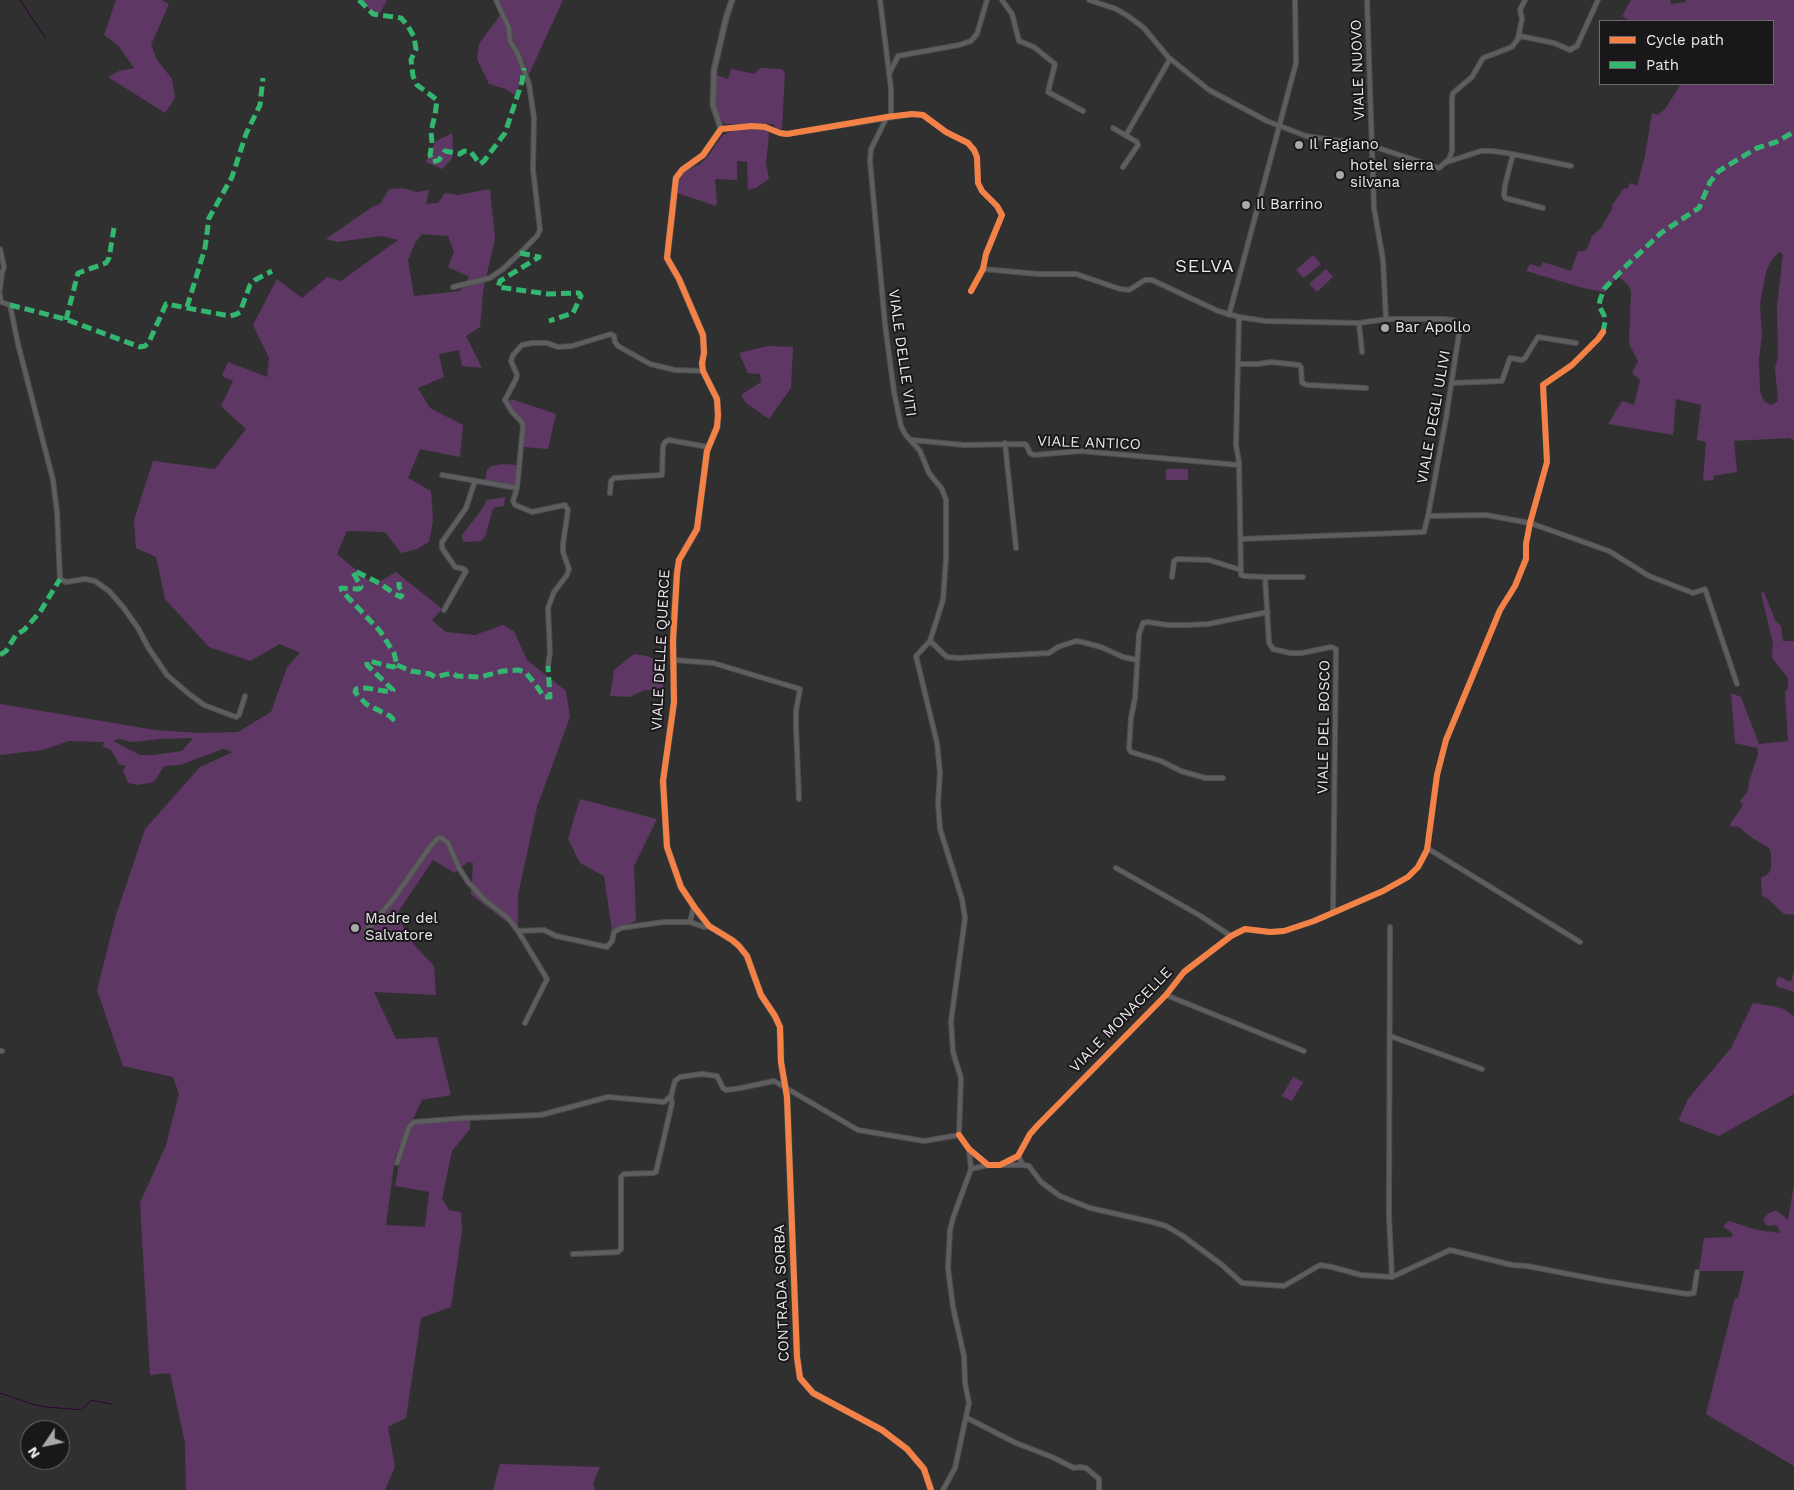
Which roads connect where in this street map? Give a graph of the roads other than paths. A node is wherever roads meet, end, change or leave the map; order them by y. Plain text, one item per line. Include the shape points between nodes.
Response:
1 (496, 0) edge
2 (732, 0) edge
3 (880, 0) edge
4 (987, 0) edge
5 (1002, 0) edge
6 (1089, 0) edge
7 (1295, 0) edge
8 (1367, 0) edge
9 (1525, 0) edge
10 (1598, 0) edge
11 (1518, 38) junction
12 (1170, 59) junction
13 (889, 74) junction
14 (1083, 111) dead end
15 (889, 117) junction
16 (1279, 126) junction
17 (1113, 128) dead end
18 (721, 129) junction
19 (1126, 135) junction
20 (1372, 146) junction
21 (1513, 154) junction
22 (1445, 163) junction
23 (1571, 166) dead end
24 (1123, 167) dead end
25 (1543, 208) dead end
26 (0, 249) edge
27 (983, 270) junction
28 (453, 286) dead end
29 (0, 290) edge
30 (971, 291) dead end
31 (0, 295) edge
32 (1229, 315) junction
33 (1239, 318) junction
34 (1386, 319) junction
35 (1359, 322) junction
36 (1602, 332) dead end
37 (1576, 343) dead end
38 (1362, 352) dead end
39 (1238, 364) junction
40 (703, 371) junction
41 (1452, 383) junction
42 (1366, 388) dead end
43 (912, 440) junction
44 (1005, 443) junction
45 (708, 447) junction
46 (1240, 465) junction
47 (442, 475) dead end
48 (475, 481) junction
49 (517, 488) junction
50 (610, 493) dead end
51 (1428, 516) junction
52 (1530, 523) junction
53 (1241, 539) junction
54 (1016, 548) dead end
55 (1241, 570) junction
56 (1172, 577) dead end
57 (1265, 577) junction
58 (1303, 577) dead end
59 (444, 610) dead end
60 (1268, 612) junction
61 (930, 641) junction
62 (674, 660) junction
63 (1136, 660) junction
64 (548, 666) dead end
65 (1737, 684) dead end
66 (245, 696) dead end
67 (1223, 778) dead end
68 (799, 799) dead end
69 (1427, 848) junction
70 (1116, 868) dead end
71 (694, 906) junction
72 (1333, 913) junction
73 (690, 922) junction
74 (709, 926) junction
75 (1390, 928) dead end
76 (366, 931) dead end
77 (518, 931) junction
78 (1231, 936) junction
79 (1580, 942) dead end
80 (1166, 995) junction
81 (525, 1023) dead end
82 (1390, 1036) junction
83 (1304, 1051) dead end
84 (1482, 1070) dead end
85 (786, 1088) junction
86 (671, 1096) junction
87 (959, 1135) junction
88 (969, 1149) junction
89 (1018, 1156) junction
90 (398, 1164) dead end
91 (988, 1165) junction
92 (1000, 1165) junction
93 (1023, 1165) junction
94 (971, 1169) junction
95 (573, 1254) dead end
96 (1697, 1272) dead end
97 (1392, 1277) junction
98 (967, 1418) junction
99 (931, 1490) edge
100 (943, 1490) edge
101 (1099, 1490) edge

1 - 28 street via 529,84 540,230 520,253 490,278
2 - 18 street via 714,70 713,105
3 - 13 street
4 - 13 street via 978,34 971,41 898,56
5 - 14 street via 1012,14 1019,42 1034,47 1055,64 1048,92
6 - 12 street via 1116,9 1144,28
7 - 16 street via 1296,63
8 - 20 street, VIALE NUOVO
9 - 11 street via 1520,10 1522,19
10 - 11 street via 1577,46 1570,50 1524,36
11 - 22 street via 1512,47 1483,58 1472,77 1453,93 1452,151
12 - 16 street via 1209,90
12 - 19 street
13 - 15 street
15 - 18 street via 787,134 752,126
15 - 27 street via 923,115 974,150 978,184 1002,215
15 - 43 street, VIALE DELLE VITI via 871,149 870,161 894,392 901,426
16 - 20 street via 1306,136
16 - 32 street
17 - 19 street
18 - 40 street, VIALE DELLE QUERCE via 703,155 676,178 667,258 703,335
19 - 24 street via 1138,145
20 - 22 street via 1439,168
20 - 34 street, VIALE NUOVO via 1374,208 1383,260
21 - 22 street via 1481,151
21 - 23 street
21 - 25 street via 1505,198
26 - 29 street via 4,267
27 - 30 street
27 - 32 street via 1076,274 1129,290 1145,280 1152,280
31 - 66 street via 2,302 10,304 53,480 60,579 66,582 94,581 109,591 138,628 167,675 204,705 236,716
32 - 33 street
33 - 35 street
33 - 39 street
34 - 35 street
34 - 41 street, VIALE DEGLI ULIVI via 1458,322
35 - 38 street
36 - 52 street via 1572,365 1543,385 1547,462
37 - 41 street via 1538,337 1525,358 1510,358 1502,381
39 - 42 street via 1271,362 1299,365 1302,383 1307,385
39 - 46 street via 1236,445
40 - 45 street, VIALE DELLE QUERCE via 717,399 717,426
40 - 49 street via 675,370 650,364 618,346 611,334 572,346 522,345 513,355 511,362 516,378 505,400 523,426
41 - 51 street, VIALE DEGLI ULIVI
43 - 44 street, VIALE ANTICO via 964,445
43 - 61 street, VIALE DELLE VITI via 946,500 943,600
44 - 46 street, VIALE ANTICO via 1025,444 1034,455 1081,451
44 - 54 street
45 - 50 street via 669,440 663,446 662,475 614,478
45 - 62 street, VIALE DELLE QUERCE via 697,529 679,560 677,572
46 - 53 street
47 - 48 street
48 - 49 street
48 - 59 street via 466,508 442,542 442,548 455,566 466,572
49 - 64 street via 515,505 532,512 565,505 568,510 563,552 569,569 548,608
51 - 52 street via 1486,515
51 - 53 street via 1424,532
52 - 65 street via 1609,551 1649,576 1693,593 1705,589
52 - 69 street via 1523,570 1500,610 1443,750
53 - 55 street
55 - 56 street via 1209,560 1177,559
55 - 57 street via 1244,576
57 - 58 street
57 - 60 street, VIALE DEL BOSCO
60 - 63 street via 1208,624 1143,623
60 - 72 street, VIALE DEL BOSCO via 1270,643 1274,649 1290,653 1336,649
61 - 63 street via 947,656 958,658 1049,654 1058,647 1082,642
61 - 87 street, VIALE DELLE VITI via 918,653 916,661 937,743 940,829 965,918 951,1021 952,1052 961,1078
62 - 68 street, VIALE DELLE QUERCE via 713,664 800,689 796,711
62 - 71 street, VIALE DELLE QUERCE via 674,702 663,781 667,847 681,887
63 - 67 street via 1131,752 1204,778
69 - 72 street, VIALE MONACELLE via 1423,859 1408,876 1384,891
69 - 79 street
70 - 78 street
71 - 73 street
71 - 74 street, VIALE DELLE QUERCE
72 - 78 street, VIALE MONACELLE via 1291,930 1245,929
73 - 74 street
73 - 77 street via 622,928 614,932 607,946 556,936 544,930
74 - 85 street, VIALE DELLE QUERCE via 732,940 747,956 761,995 780,1027
75 - 82 street
76 - 77 street via 430,847 442,838 448,843 468,882
77 - 81 street via 547,979
78 - 80 street, VIALE MONACELLE via 1184,972
80 - 83 street
80 - 89 street, VIALE MONACELLE via 1038,1125
82 - 84 street
82 - 97 street
85 - 86 street via 774,1081 726,1090 717,1076 686,1075 675,1081
85 - 87 street via 858,1130 924,1141
85 - 99 street, CONTRADA SORBA via 800,1378 813,1394 882,1430 907,1449 924,1469
86 - 90 street via 664,1102 608,1097 541,1115 414,1122 409,1127
86 - 95 street via 656,1172 624,1174 621,1177 621,1249 618,1252
87 - 88 street
88 - 91 street
88 - 94 street
89 - 92 street
89 - 93 street
91 - 92 street
91 - 94 street
92 - 93 street
93 - 97 street via 1029,1166 1049,1190 1074,1203 1148,1220 1171,1229 1222,1264 1242,1283 1284,1286 1320,1265 1361,1275
94 - 98 street via 950,1230 948,1268 964,1356 969,1403
96 - 97 street via 1694,1293 1687,1294 1512,1265 1450,1250
98 - 100 street via 955,1468
98 - 101 street via 1074,1468 1086,1468 1098,1480

